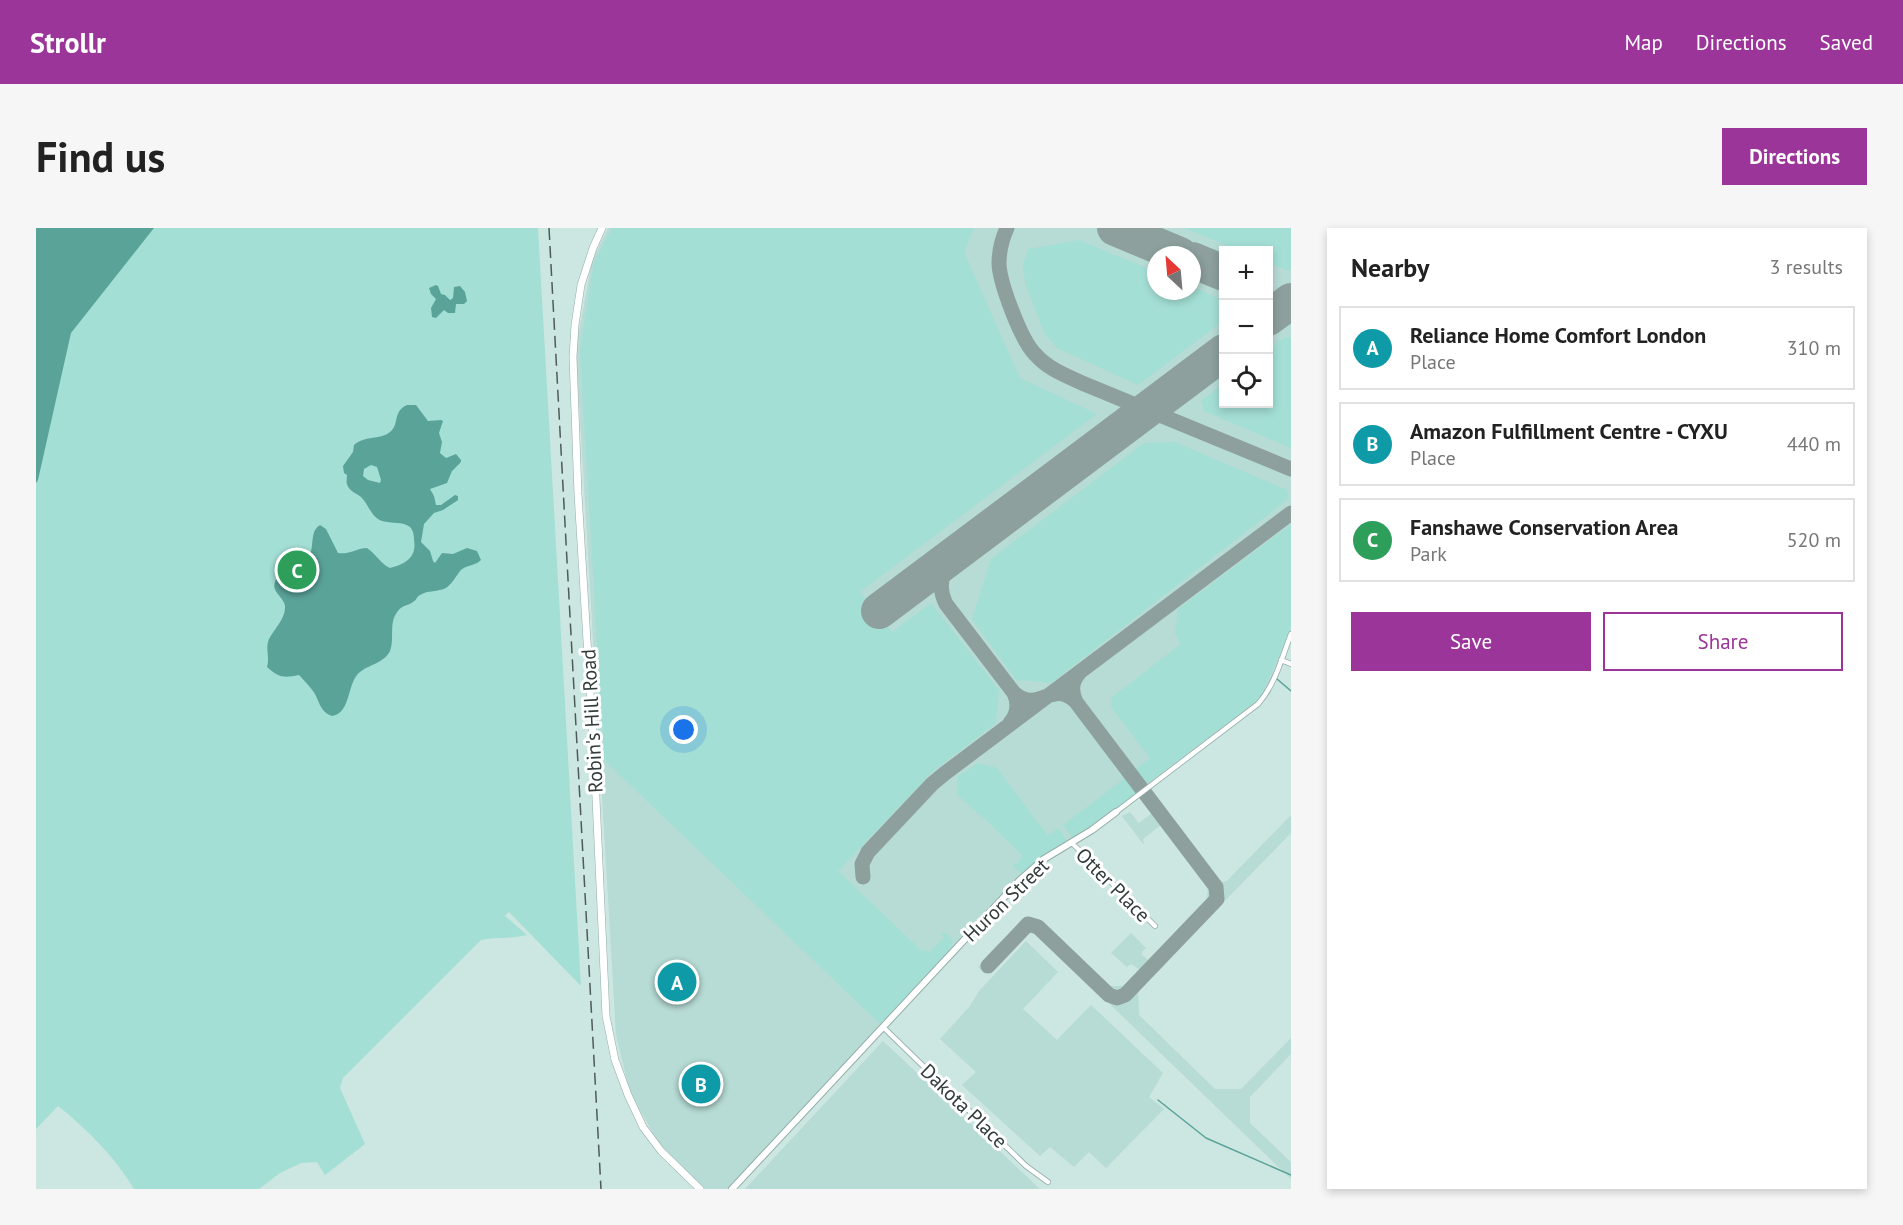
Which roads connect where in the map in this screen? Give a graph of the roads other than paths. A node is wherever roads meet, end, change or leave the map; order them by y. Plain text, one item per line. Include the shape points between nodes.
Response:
1 (602, 228) edge
2 (1291, 634) edge
3 (1281, 660) junction
4 (1291, 664) edge
5 (1116, 812) joint
6 (1072, 843) junction
7 (1155, 926) dead end
8 (883, 1027) junction
9 (1048, 1182) dead end
10 (698, 1188) edge
11 (732, 1189) edge

1 - 10 main road, Robin's Hill Road via 581,285 573,357 606,1016 615,1060 644,1127 661,1151
2 - 3 street, Huron Street
3 - 4 street
3 - 5 street, Huron Street via 1258,704
5 - 6 street, Huron Street
6 - 7 street, Otter Place
6 - 8 street, Huron Street via 1044,859 1020,880
8 - 9 street, Dakota Place via 1026,1166
8 - 11 street, Huron Street

